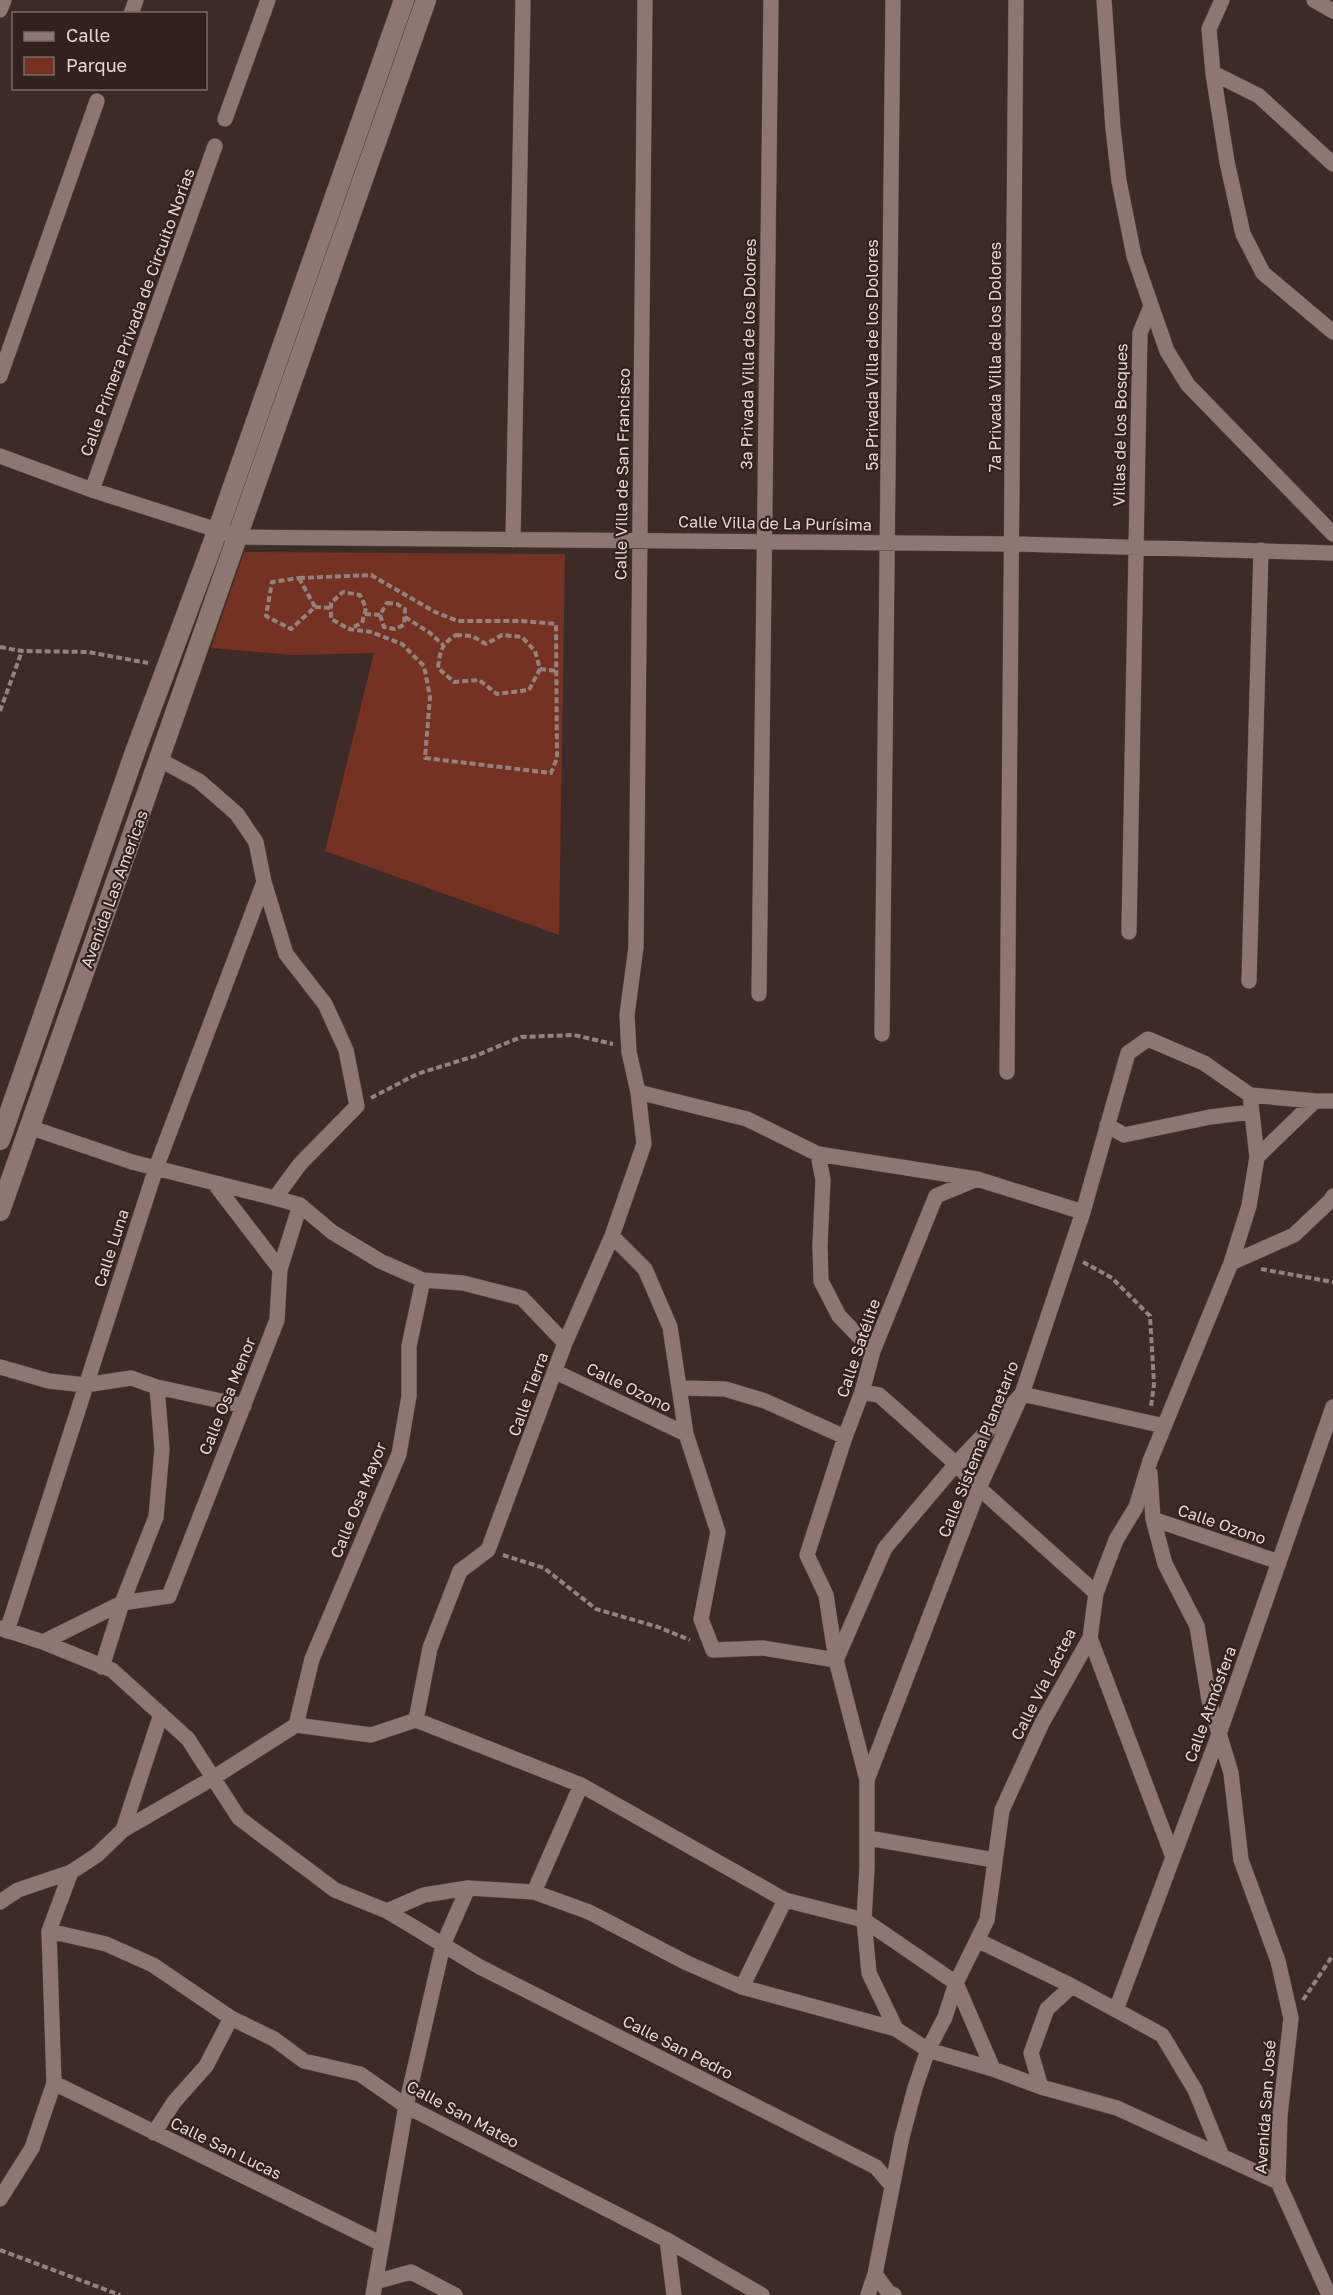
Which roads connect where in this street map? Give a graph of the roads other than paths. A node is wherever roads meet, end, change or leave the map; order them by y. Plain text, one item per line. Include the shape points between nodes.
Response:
1 (4, 0) edge
2 (268, 0) edge
3 (404, 0) edge
4 (426, 0) edge
5 (524, 0) edge
6 (645, 0) edge
7 (771, 0) edge
8 (893, 0) edge
9 (1016, 0) edge
10 (1104, 0) edge
11 (1222, 0) edge
12 (1314, 0) edge
13 (0, 10) edge
14 (1333, 11) edge
15 (1213, 73) junction
16 (98, 100) dead end
17 (225, 119) dead end
18 (215, 146) dead end
19 (1333, 164) edge
20 (1151, 306) junction
21 (1333, 332) edge
22 (0, 376) edge
23 (0, 456) edge
24 (92, 490) junction
25 (217, 532) junction
26 (1333, 534) edge
27 (239, 537) junction
28 (513, 540) junction
29 (639, 540) junction
30 (764, 541) junction
31 (889, 543) junction
32 (1012, 544) junction
33 (1136, 547) junction
34 (1261, 550) junction
35 (1333, 553) edge
36 (160, 760) junction
37 (264, 882) junction
38 (1129, 932) dead end
39 (636, 947) joint
40 (1249, 981) dead end
41 (759, 994) dead end
42 (882, 1034) dead end
43 (1007, 1072) dead end
44 (638, 1092) junction
45 (1250, 1095) junction
46 (1315, 1101) junction
47 (1333, 1101) edge
48 (1251, 1113) junction
49 (4, 1117) edge
50 (1107, 1125) junction
51 (29, 1127) junction
52 (0, 1140) edge
53 (818, 1154) junction
54 (1257, 1156) junction
55 (156, 1168) junction
56 (977, 1179) junction
57 (214, 1183) junction
58 (1333, 1196) edge
59 (275, 1198) junction
60 (300, 1205) junction
61 (0, 1211) edge
62 (1083, 1212) junction
63 (612, 1236) junction
64 (1231, 1263) junction
65 (280, 1269) junction
66 (423, 1280) junction
67 (565, 1343) junction
68 (873, 1351) junction
69 (0, 1367) edge
70 (556, 1372) junction
71 (85, 1385) junction
72 (157, 1387) junction
73 (680, 1388) junction
74 (862, 1392) junction
75 (1022, 1394) junction
76 (244, 1406) junction
77 (1333, 1407) edge
78 (1157, 1425) junction
79 (686, 1434) junction
80 (845, 1437) junction
81 (1150, 1461) junction
82 (956, 1464) junction
83 (979, 1488) junction
84 (1153, 1519) junction
85 (1279, 1562) junction
86 (1096, 1593) junction
87 (122, 1603) junction
88 (3, 1629) edge
89 (1090, 1638) junction
90 (43, 1642) junction
91 (836, 1660) junction
92 (102, 1667) junction
93 (161, 1714) junction
94 (416, 1720) junction
95 (296, 1725) junction
96 (1219, 1734) junction
97 (213, 1778) junction
98 (867, 1780) junction
99 (581, 1785) junction
100 (123, 1830) junction
101 (867, 1838) junction
102 (1173, 1857) junction
103 (994, 1860) junction
104 (71, 1872) junction
105 (468, 1888) junction
106 (534, 1892) junction
107 (785, 1900) junction
108 (0, 1902) edge
109 (387, 1911) junction
110 (864, 1920) junction
111 (49, 1931) junction
112 (978, 1940) junction
113 (443, 1946) junction
114 (956, 1983) junction
115 (1072, 1986) junction
116 (742, 1987) junction
117 (1116, 2010) junction
118 (231, 2018) junction
119 (896, 2029) junction
120 (928, 2050) junction
121 (993, 2069) junction
122 (54, 2083) junction
123 (1041, 2087) junction
124 (406, 2106) junction
125 (154, 2133) junction
126 (1221, 2156) junction
127 (1278, 2182) junction
128 (892, 2186) junction
129 (0, 2199) edge
130 (668, 2240) junction
131 (382, 2244) junction
132 (875, 2274) junction
133 (374, 2288) edge
134 (455, 2295) edge
135 (674, 2295) edge
136 (762, 2295) edge
137 (868, 2295) edge
138 (894, 2295) edge
139 (1329, 2295) edge

1 - 13 street
2 - 17 street
3 - 25 street, Avenida Las Americas
4 - 27 street, Avenida Las Americas
5 - 28 street
6 - 29 street, Calle Villa de San Francisco
7 - 30 street, 3a Privada Villa de los Dolores
8 - 31 street, 5a Privada Villa de los Dolores
9 - 32 street, 7a Privada Villa de los Dolores
10 - 20 street via 1119,181 1134,256
11 - 15 street via 1209,29
12 - 14 street
15 - 19 street via 1259,96
15 - 21 street via 1243,234 1263,273
16 - 22 street
18 - 24 street, Calle Primera Privada de Circuito Norias
20 - 26 street via 1167,351 1188,385
20 - 33 street, Villas de los Bosques via 1140,333
23 - 24 street, Calle Villa de La Purísima
24 - 25 street, Calle Villa de La Purísima
25 - 27 street, Calle Villa de La Purísima
25 - 49 street, Avenida Las Americas
27 - 28 street, Calle Villa de La Purísima
27 - 36 street, Avenida Las Americas
28 - 29 street, Calle Villa de La Purísima
29 - 30 street, Calle Villa de La Purísima
29 - 39 street, Calle Villa de San Francisco
30 - 31 street, Calle Villa de La Purísima
30 - 41 street, 3a Privada Villa de los Dolores
31 - 32 street, Calle Villa de La Purísima
31 - 42 street, 5a Privada Villa de los Dolores
32 - 33 street, Calle Villa de La Purísima
32 - 43 street, 7a Privada Villa de los Dolores
33 - 34 street, Calle Villa de La Purísima
33 - 38 street, Villas de los Bosques
34 - 35 street, Calle Villa de La Purísima
34 - 40 street
36 - 37 street via 199,781 237,814 256,842
36 - 51 street, Avenida Las Americas
37 - 55 street, Calle Luna
37 - 59 street via 286,954 325,1005 346,1050 357,1106 300,1164
39 - 44 street, Calle Tierra via 627,1015 629,1052
44 - 53 street via 747,1119
44 - 63 street, Calle Tierra via 644,1144
45 - 46 street
45 - 48 street, Calle Vía Láctea
45 - 50 street, Calle Sistema Planetario via 1204,1064 1148,1039 1128,1053
46 - 47 street
46 - 54 street
48 - 50 street via 1210,1117 1124,1135
48 - 54 street, Calle Vía Láctea
49 - 52 street, Avenida Las Americas
50 - 62 street, Calle Sistema Planetario
51 - 55 street
51 - 61 street, Avenida Las Americas
53 - 56 street
53 - 68 street via 823,1180 821,1281 839,1316
54 - 64 street, Calle Vía Láctea via 1249,1206
55 - 57 street
55 - 71 street, Calle Luna
56 - 62 street
56 - 68 street, Calle Satélite via 936,1196
57 - 59 street
57 - 65 street
58 - 64 street via 1294,1235
59 - 60 street
60 - 65 street, Calle Osa Menor
60 - 66 street via 332,1232 380,1261
62 - 75 street, Calle Sistema Planetario
63 - 67 street, Calle Tierra
63 - 73 street via 645,1269 670,1327
64 - 78 street, Calle Vía Láctea
65 - 76 street, Calle Osa Menor via 277,1320
66 - 67 street via 463,1283 522,1298
66 - 95 street, Calle Osa Mayor via 409,1346 408,1396 399,1454 312,1659
67 - 70 street, Calle Tierra
68 - 74 street, Calle Satélite
69 - 71 street via 49,1381
70 - 79 street, Calle Ozono
70 - 94 street, Calle Tierra via 488,1550 460,1571 430,1648
71 - 72 street via 131,1378
71 - 88 street, Calle Luna
72 - 76 street
72 - 87 street via 162,1449 156,1516
73 - 79 street
73 - 80 street, Calle Ozono via 725,1389 765,1401
74 - 80 street, Calle Satélite
74 - 82 street via 879,1395
75 - 78 street
75 - 82 street
75 - 83 street, Calle Sistema Planetario
76 - 87 street, Calle Osa Menor via 169,1596
77 - 85 street, Calle Atmósfera
78 - 81 street, Calle Vía Láctea
79 - 91 street via 718,1532 701,1619 713,1650 762,1648
80 - 91 street, Calle Satélite via 807,1556 826,1595
81 - 84 street, Avenida San José
81 - 86 street, Calle Vía Láctea via 1136,1507 1116,1540
82 - 83 street
82 - 91 street via 885,1548
83 - 86 street
83 - 98 street, Calle Sistema Planetario
84 - 85 street, Calle Ozono
84 - 96 street, Avenida San José via 1165,1564 1197,1626 1209,1700
85 - 96 street, Calle Atmósfera
86 - 89 street, Calle Vía Láctea
87 - 90 street
87 - 92 street
88 - 90 street, Calle San Pedro
89 - 102 street
89 - 103 street, Calle Vía Láctea via 1042,1723 1002,1810
90 - 92 street, Calle San Pedro
91 - 98 street
92 - 93 street, Calle San Pedro via 112,1671
93 - 97 street, Calle San Pedro via 188,1739
93 - 100 street
94 - 95 street via 370,1735
94 - 99 street
95 - 97 street
96 - 102 street, Calle Atmósfera
96 - 127 street, Avenida San José via 1231,1773 1240,1860 1278,1961 1291,2018 1280,2115
97 - 100 street
97 - 109 street, Calle San Pedro via 239,1818 335,1890
98 - 101 street
99 - 106 street
99 - 107 street
100 - 104 street via 97,1855
101 - 103 street
101 - 110 street
102 - 117 street, Calle Atmósfera
103 - 112 street, Calle Vía Láctea via 987,1920
104 - 108 street via 18,1890
104 - 111 street
105 - 106 street
105 - 109 street via 424,1895
105 - 113 street
106 - 116 street via 589,1912
107 - 110 street
107 - 116 street
109 - 113 street, Calle San Pedro
110 - 114 street
110 - 119 street via 869,1973
111 - 118 street, Calle San Mateo via 106,1944 153,1965
111 - 122 street
112 - 114 street, Calle Vía Láctea
112 - 115 street
113 - 124 street
113 - 128 street, Calle San Pedro via 876,2167
114 - 120 street, Calle Vía Láctea
114 - 121 street
115 - 117 street
115 - 123 street via 1047,2009 1031,2053
116 - 119 street
117 - 126 street via 1162,2035 1196,2090
118 - 124 street, Calle San Mateo via 274,2039 304,2061 360,2074
118 - 125 street via 206,2066 174,2102
119 - 120 street
120 - 121 street
120 - 128 street, Calle Vía Láctea
121 - 123 street
122 - 125 street, Calle San Lucas
122 - 129 street via 32,2148
123 - 126 street via 1117,2108
124 - 130 street, Calle San Mateo
124 - 131 street
125 - 131 street, Calle San Lucas
126 - 127 street
127 - 139 street, Avenida San José
128 - 132 street, Calle Vía Láctea
130 - 135 street
130 - 136 street, Calle San Mateo
131 - 133 street
132 - 137 street, Calle Vía Láctea
132 - 138 street
133 - 134 street via 411,2272

